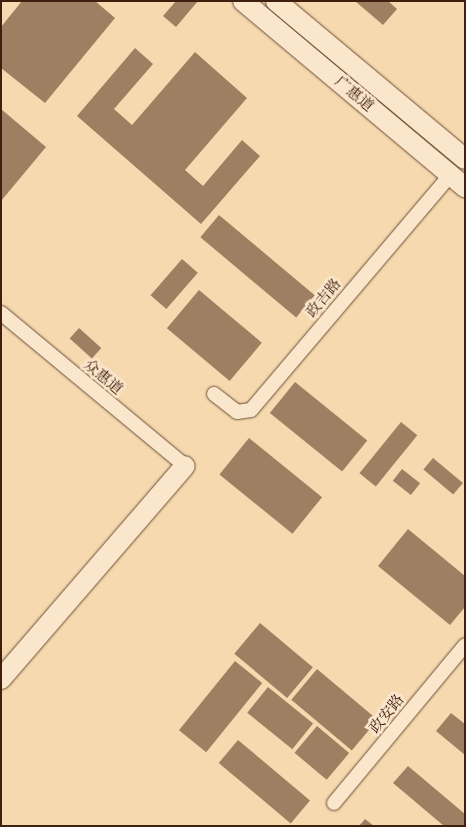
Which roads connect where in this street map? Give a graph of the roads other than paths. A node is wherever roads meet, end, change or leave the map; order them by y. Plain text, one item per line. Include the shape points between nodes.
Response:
1 (242, 1) edge
2 (276, 1) edge
3 (465, 159) edge
4 (457, 181) edge
5 (1, 313) edge
6 (214, 394) dead end
7 (185, 466) joint
8 (465, 645) edge
9 (1, 680) edge
10 (334, 803) dead end

1 - 4 main road, 广惠道
2 - 3 main road, 广惠道
4 - 6 street, 政吉路 via 251,410 237,412
5 - 7 street, 众惠道
7 - 9 main road
8 - 10 street, 政安路

